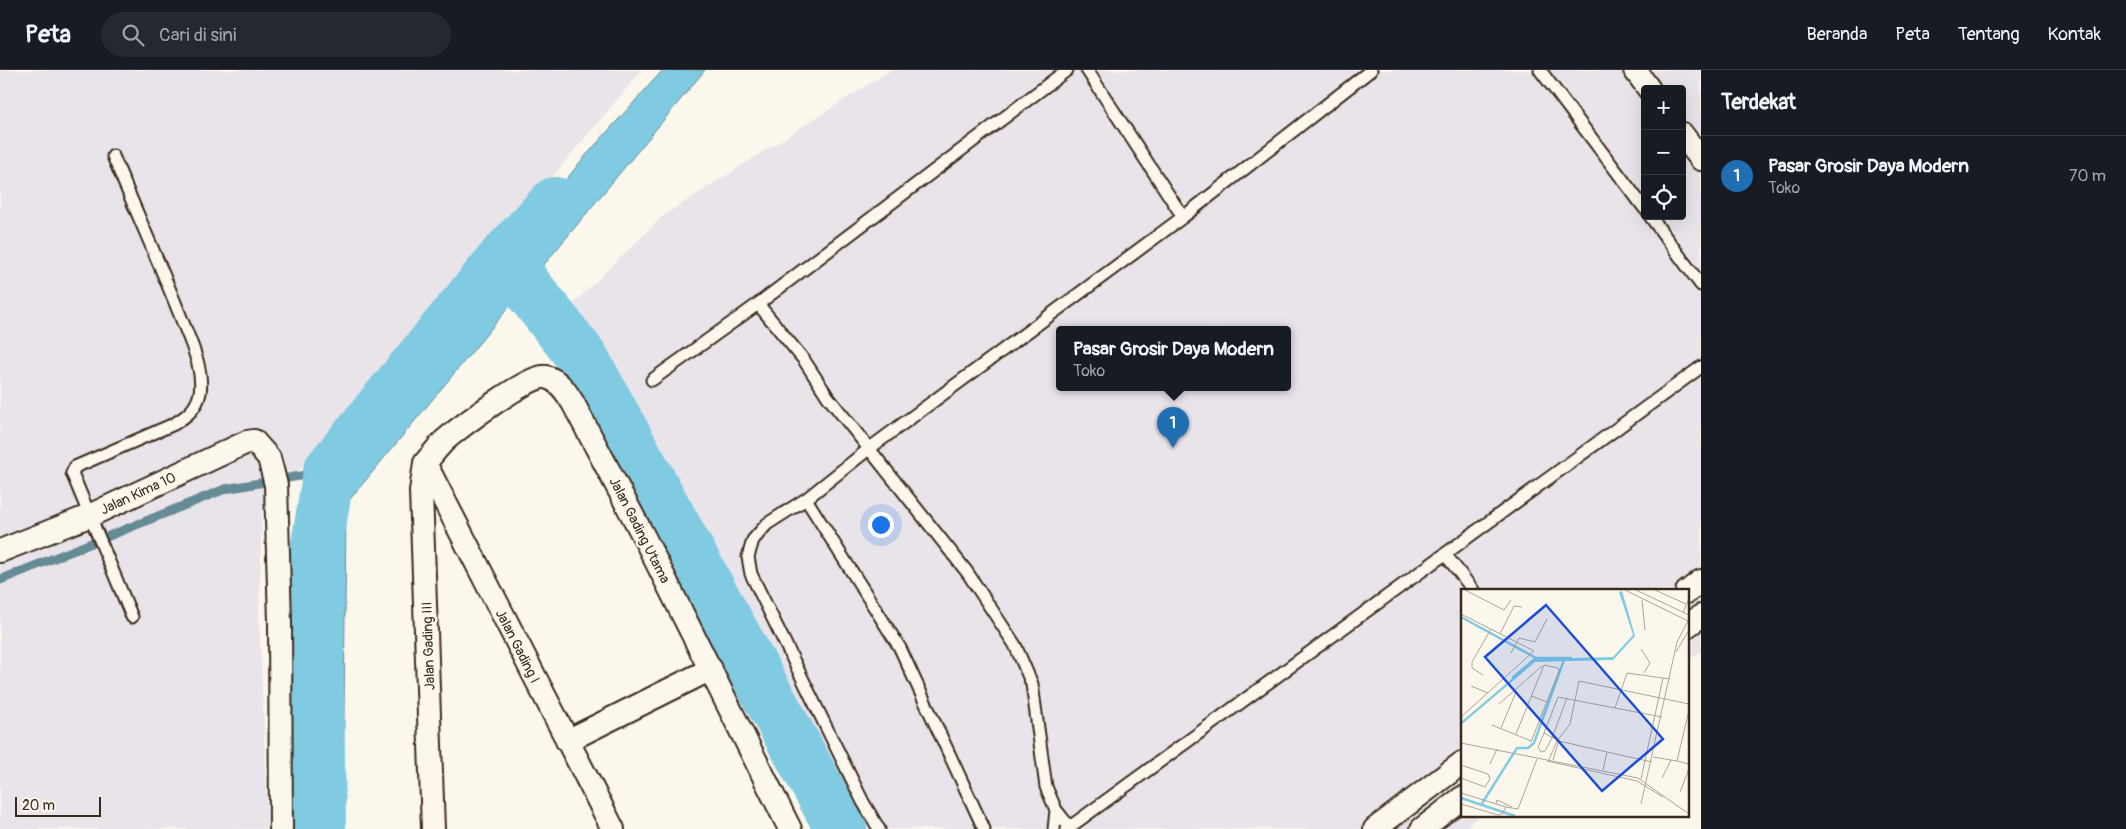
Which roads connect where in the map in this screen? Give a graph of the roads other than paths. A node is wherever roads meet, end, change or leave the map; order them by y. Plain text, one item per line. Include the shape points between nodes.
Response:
1 (1067, 70) edge
2 (1087, 70) edge
3 (1371, 70) edge
4 (1540, 70) edge
5 (1635, 70) edge
6 (1646, 85) edge
7 (1686, 139) edge
8 (113, 156) dead end
9 (1701, 159) edge
10 (1641, 204) edge
11 (1183, 217) junction
12 (1653, 220) edge
13 (1701, 284) edge
14 (758, 304) junction
15 (1701, 367) edge
16 (652, 380) dead end
17 (870, 448) junction
18 (424, 463) junction
19 (806, 500) junction
20 (93, 524) junction
21 (0, 552) edge
22 (1445, 554) junction
23 (1701, 581) edge
24 (1472, 589) edge
25 (1688, 591) edge
26 (1701, 616) edge
27 (132, 617) dead end
28 (1688, 625) edge
29 (711, 669) junction
30 (567, 741) junction
31 (1461, 764) edge
32 (1461, 799) edge
33 (1056, 810) junction
34 (437, 824) edge
35 (1070, 828) edge
36 (281, 829) edge
37 (613, 829) edge
38 (790, 829) edge
39 (879, 829) edge
40 (984, 829) edge
41 (1054, 829) edge
42 (1375, 829) edge
43 (1422, 829) edge

1 - 14 lane
2 - 11 lane
3 - 11 lane
4 - 10 lane
5 - 6 street
7 - 9 street
8 - 20 lane via 196,358 200,382 196,405 187,416 75,467 72,473
11 - 17 lane
12 - 13 lane
14 - 16 lane
14 - 17 lane
15 - 22 lane
17 - 19 lane
17 - 33 lane via 967,572 1015,645 1032,684 1046,787
18 - 29 street, Jalan Gading Utama via 445,440 515,388 538,376 556,382 573,403
18 - 30 street, Jalan Gading I
18 - 34 street, Jalan Gading III via 421,491
19 - 39 lane via 767,524 753,540 748,557 751,574
19 - 40 lane via 900,648
20 - 21 street, Jalan Kima 10
20 - 27 lane
20 - 36 street, Jalan Kima 10 via 247,442 254,442 269,458 276,485
22 - 24 lane
22 - 35 lane
23 - 25 street
26 - 28 street
29 - 30 street
29 - 38 street, Jalan Gading Utama
30 - 37 street, Jalan Gading I
31 - 42 street
32 - 43 street
33 - 35 lane
33 - 41 lane

